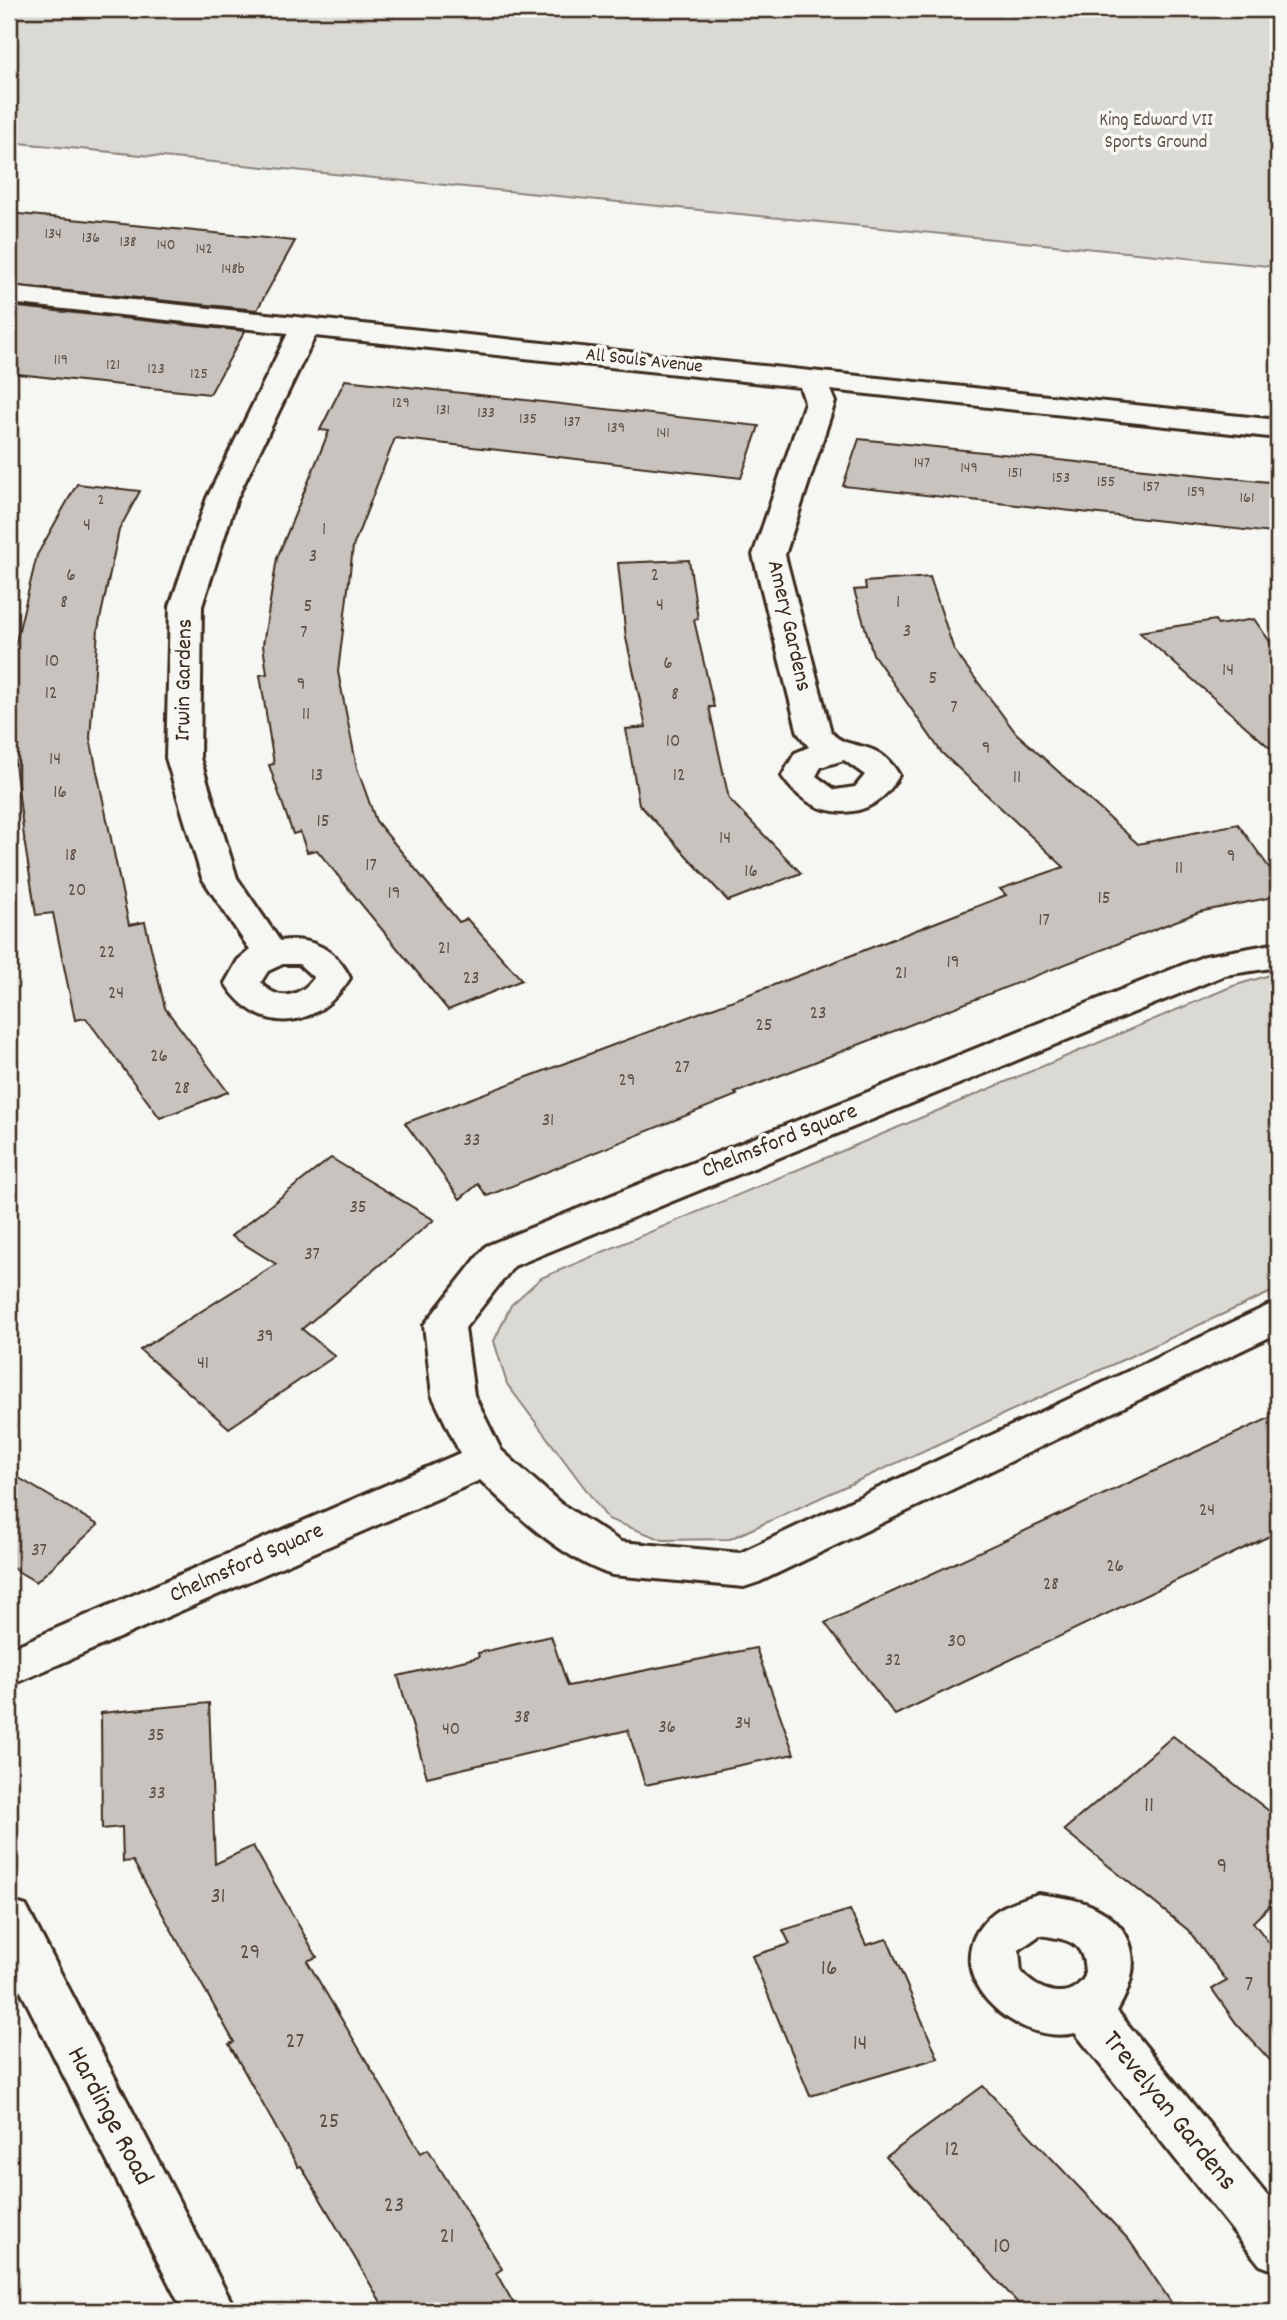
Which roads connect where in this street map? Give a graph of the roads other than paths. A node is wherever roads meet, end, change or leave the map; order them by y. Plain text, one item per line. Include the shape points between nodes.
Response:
1 (9, 295) edge
2 (306, 327) junction
3 (811, 379) junction
4 (1278, 429) edge
5 (829, 751) dead end
6 (270, 954) dead end
7 (1278, 955) edge
8 (1278, 1315) edge
9 (485, 1460) junction
10 (9, 1668) edge
11 (9, 1921) edge
12 (1085, 2009) dead end
13 (1278, 2248) edge
14 (210, 2311) edge

1 - 2 street, All Souls Avenue
2 - 3 street, All Souls Avenue
2 - 6 street, Irwin Gardens via 222,498 186,606 183,758 220,878
3 - 4 street, All Souls Avenue
3 - 5 street, Amery Gardens via 820,402 769,555 815,733
7 - 9 street, Chelmsford Square via 1218,964 500,1256 444,1325 453,1395
8 - 9 street, Chelmsford Square via 744,1570 612,1558 545,1515
9 - 10 street, Chelmsford Square
11 - 14 street, Hardinge Road
12 - 13 street, Trevelyan Gardens

